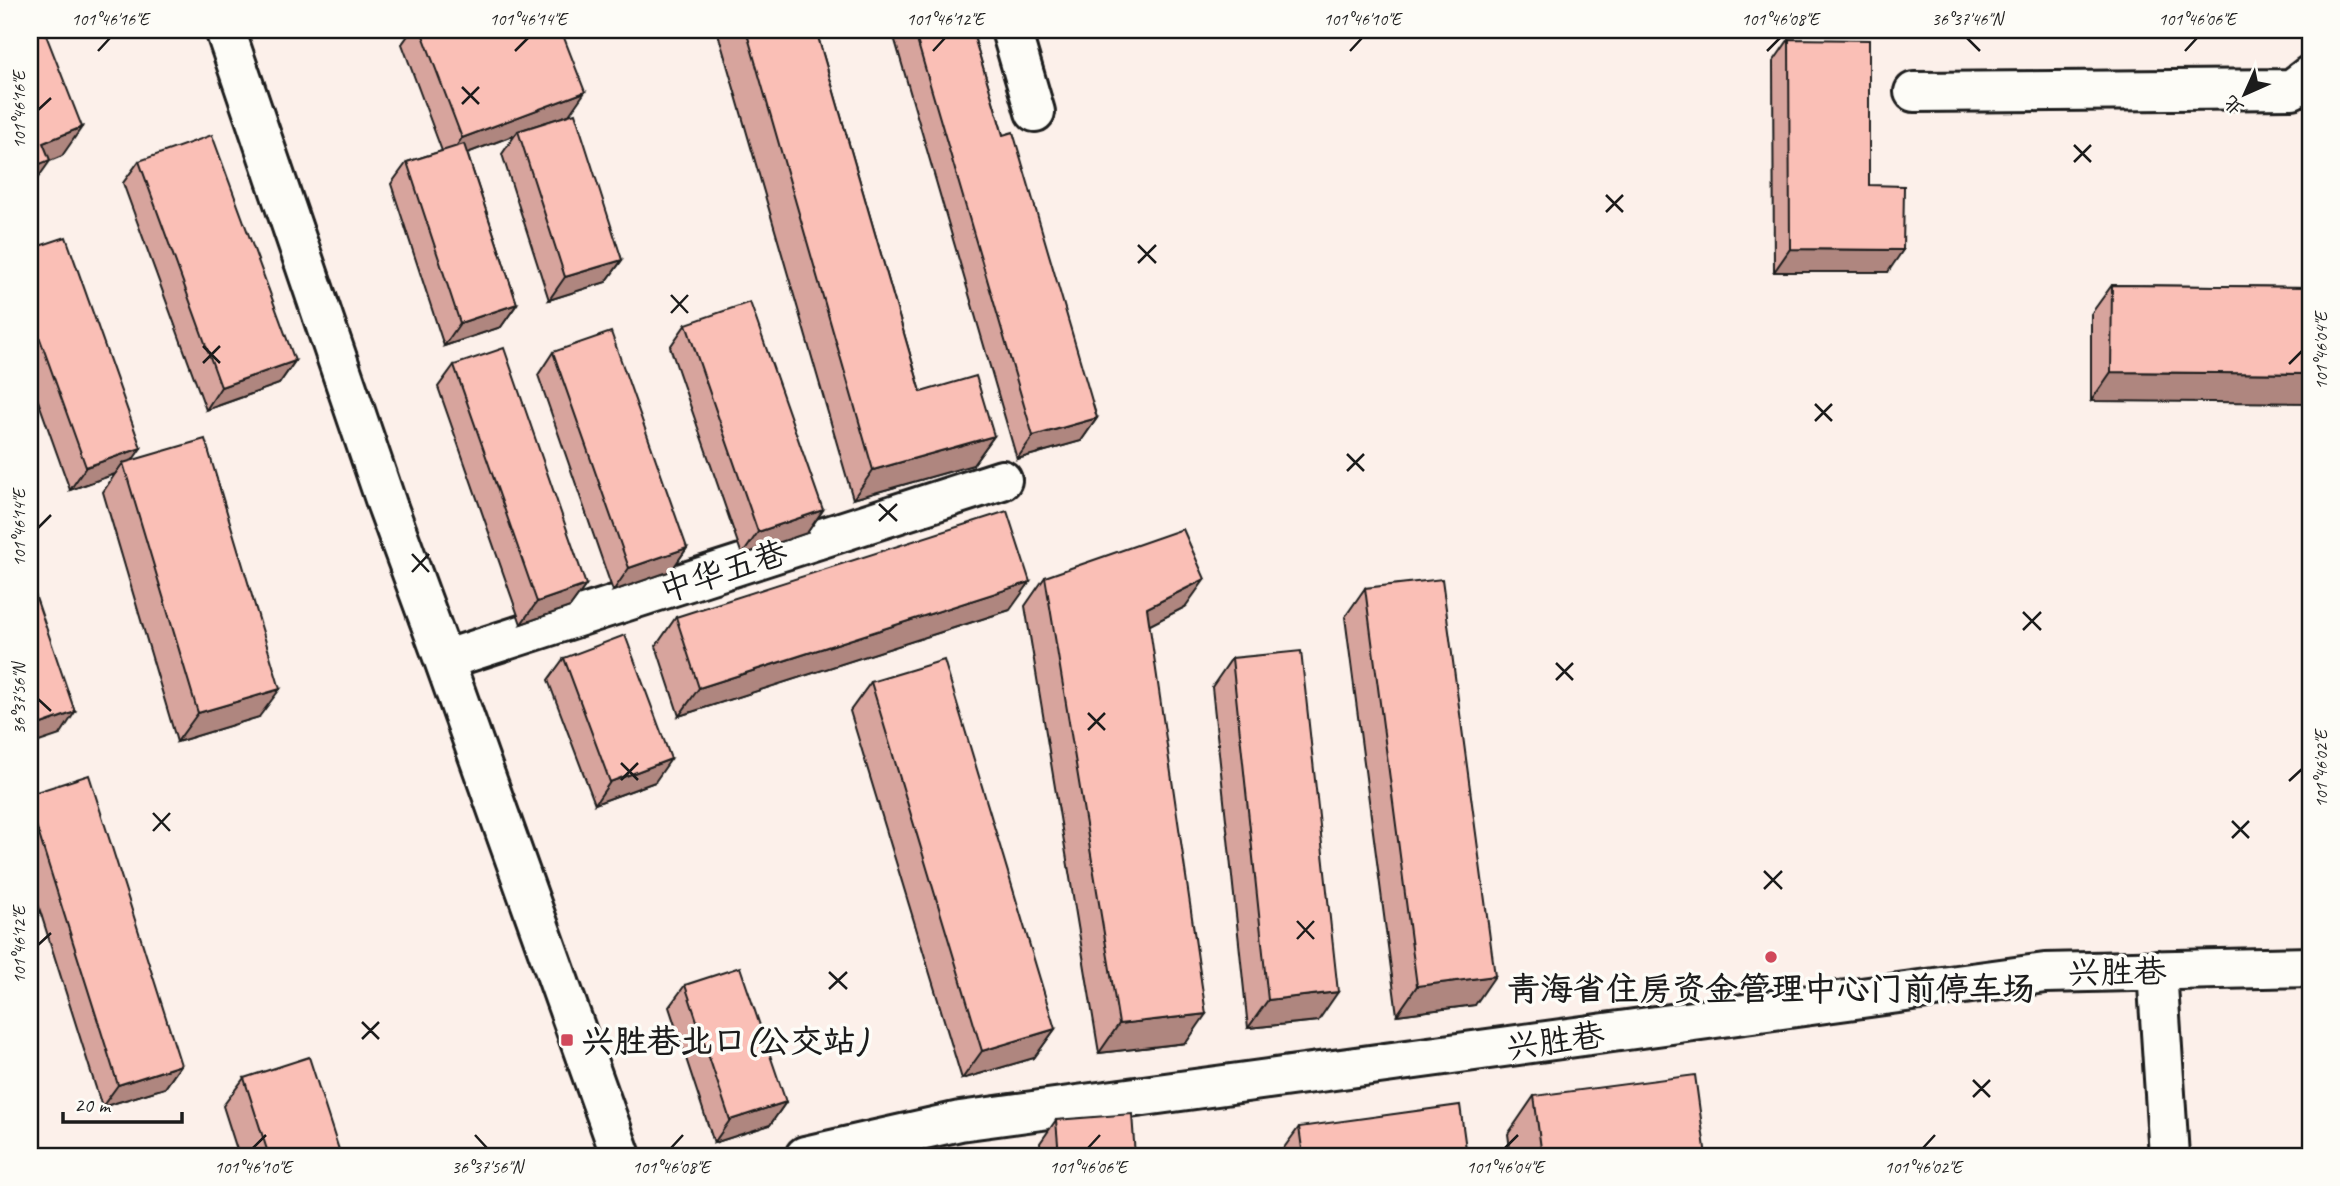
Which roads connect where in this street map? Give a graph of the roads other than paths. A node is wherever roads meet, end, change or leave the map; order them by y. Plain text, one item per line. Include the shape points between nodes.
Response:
1 (225, 30) edge
2 (1011, 30) edge
3 (2310, 75) edge
4 (1914, 92) dead end
5 (1035, 111) dead end
6 (1002, 480) dead end
7 (444, 660) junction
8 (2310, 967) edge
9 (2157, 970) junction
10 (621, 1156) edge
11 (804, 1156) edge
12 (2169, 1156) edge

1 - 7 street
2 - 5 street
3 - 4 street via 2292,89
6 - 7 street, 中华五巷
7 - 10 street
8 - 9 street, 兴胜巷
9 - 11 street, 兴胜巷 via 2045,973 988,1117
9 - 12 street

